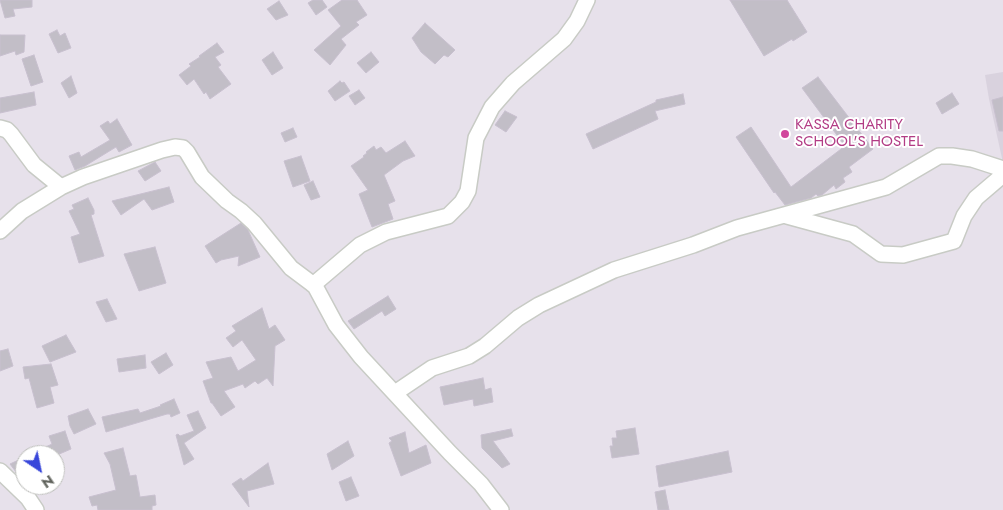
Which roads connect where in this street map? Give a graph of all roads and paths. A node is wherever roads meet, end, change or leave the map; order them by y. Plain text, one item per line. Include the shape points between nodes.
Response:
1 (587, 0) edge
2 (0, 128) edge
3 (1003, 169) edge
4 (1003, 175) edge
5 (62, 187) junction
6 (786, 216) junction
7 (0, 231) edge
8 (313, 285) junction
9 (395, 393) junction
10 (0, 471) edge
11 (36, 510) edge
12 (501, 510) edge

1 - 8 street via 564,39 513,83 492,107 476,138 468,191 462,202 448,216 386,232 360,245
2 - 5 street via 7,130 34,165
3 - 6 street via 972,159 939,156 886,187
4 - 6 street via 976,198 954,241 903,255 881,254 853,234
5 - 7 street via 22,211
5 - 8 street via 119,164 171,148 183,148 208,183 254,223 291,268
6 - 9 street via 737,228 614,270 538,306 469,356 432,368
8 - 9 street via 336,325
9 - 12 street via 481,484
10 - 11 street

